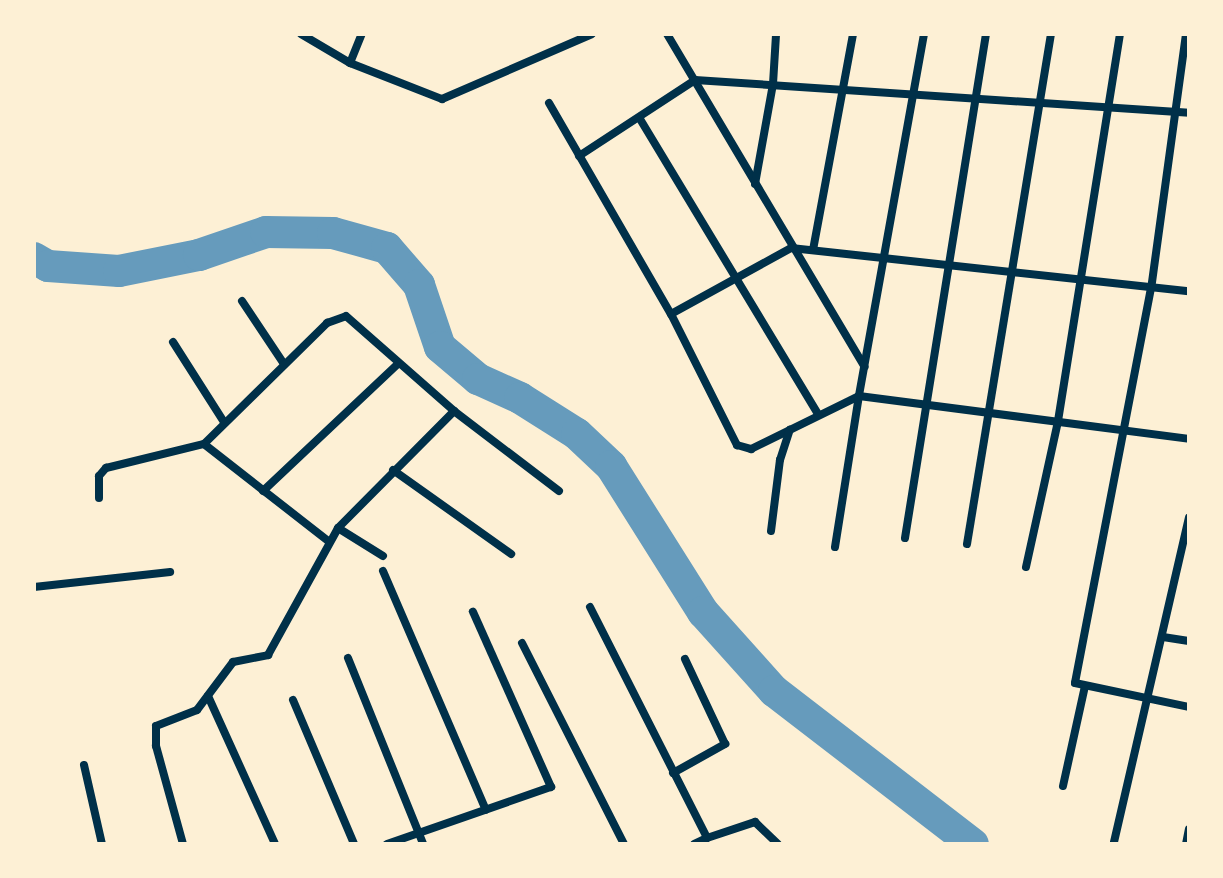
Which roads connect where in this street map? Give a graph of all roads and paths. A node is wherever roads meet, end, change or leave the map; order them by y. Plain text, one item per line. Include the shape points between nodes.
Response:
1 (301, 34) edge
2 (362, 34) edge
3 (592, 34) edge
4 (667, 34) edge
5 (853, 34) edge
6 (924, 34) edge
7 (986, 34) edge
8 (1051, 34) edge
9 (1120, 34) edge
10 (1186, 34) edge
11 (776, 35) edge
12 (350, 63) junction
13 (695, 80) junction
14 (773, 84) junction
15 (842, 89) junction
16 (910, 95) junction
17 (975, 99) junction
18 (549, 103) dead end
19 (1040, 106) junction
20 (1106, 111) junction
21 (1175, 113) junction
22 (1189, 113) edge
23 (640, 119) junction
24 (579, 156) junction
25 (755, 185) junction
26 (791, 248) junction
27 (813, 250) junction
28 (883, 257) junction
29 (951, 262) junction
30 (1014, 271) junction
31 (737, 276) junction
32 (1081, 282) junction
33 (1151, 288) junction
34 (1189, 291) edge
35 (242, 301) dead end
36 (671, 314) junction
37 (173, 342) dead end
38 (284, 364) junction
39 (398, 364) junction
40 (865, 367) junction
41 (859, 396) junction
42 (924, 408) junction
43 (454, 411) junction
44 (991, 413) junction
45 (818, 414) junction
46 (1058, 421) junction
47 (224, 422) junction
48 (791, 429) junction
49 (1125, 430) junction
50 (1189, 439) edge
51 (204, 444) junction
52 (393, 470) junction
53 (263, 491) junction
54 (559, 491) dead end
55 (99, 498) dead end
56 (1189, 518) edge
57 (338, 528) junction
58 (771, 531) dead end
59 (905, 538) dead end
60 (328, 541) junction
61 (967, 544) dead end
62 (835, 547) dead end
63 (511, 554) dead end
64 (383, 556) dead end
65 (1179, 565) junction
66 (1026, 567) dead end
67 (1189, 567) edge
68 (383, 571) dead end
69 (170, 572) dead end
70 (34, 587) edge
71 (590, 607) dead end
72 (473, 612) dead end
73 (1163, 637) junction
74 (1189, 641) edge
75 (522, 643) dead end
76 (348, 658) dead end
77 (685, 659) dead end
78 (1085, 686) junction
79 (208, 696) junction
80 (1151, 696) junction
81 (293, 700) dead end
82 (1189, 707) edge
83 (84, 765) dead end
84 (673, 773) junction
85 (1063, 786) dead end
86 (486, 810) junction
87 (1189, 829) edge
88 (419, 834) junction
89 (707, 838) junction
90 (1114, 842) dead end
91 (102, 844) edge
92 (183, 844) edge
93 (275, 844) edge
94 (354, 844) edge
95 (387, 844) edge
96 (423, 844) edge
97 (624, 844) edge
98 (694, 844) edge
99 (778, 844) edge
100 (1186, 844) edge

1 - 12 street
2 - 12 street
3 - 12 street via 448,99
4 - 13 street
5 - 15 street
6 - 16 street
7 - 17 street
8 - 19 street
9 - 20 street
10 - 21 street
11 - 14 street
13 - 14 street
13 - 23 street
13 - 25 street
14 - 15 street
14 - 25 street
15 - 16 street
15 - 27 street
16 - 17 street
16 - 28 street
17 - 19 street
17 - 29 street
18 - 24 street
19 - 20 street
19 - 30 street
20 - 21 street
20 - 32 street
21 - 22 street
21 - 33 street
23 - 24 street
23 - 31 street
24 - 36 street
25 - 26 street
26 - 27 street
26 - 31 street
26 - 40 street
27 - 28 street
28 - 29 street
28 - 40 street
29 - 30 street
29 - 42 street
30 - 32 street
30 - 44 street
31 - 36 street
31 - 45 street
32 - 33 street
32 - 46 street
33 - 34 street
33 - 49 street
35 - 38 street
36 - 48 street via 737,445 751,449
37 - 47 street
38 - 39 street via 327,323 346,316
38 - 47 street
39 - 43 street
39 - 53 street
40 - 41 street
41 - 42 street
41 - 45 street
41 - 62 street
42 - 44 street
42 - 59 street
43 - 52 street
43 - 54 street
44 - 46 street
44 - 61 street
45 - 48 street
46 - 49 street
46 - 66 street
47 - 51 street
48 - 58 street via 780,460
49 - 50 street
49 - 78 street via 1081,639 1075,683
51 - 53 street
51 - 55 street via 106,468 99,476
52 - 57 street
52 - 63 street
53 - 60 street
56 - 65 street
57 - 60 street
57 - 64 street
60 - 79 street via 321,567 268,655 233,662
65 - 67 street
65 - 73 street
68 - 86 street
69 - 70 street
71 - 84 street
72 - 86 street via 551,787
73 - 74 street
73 - 80 street
75 - 97 street
76 - 88 street
77 - 84 street via 725,744
78 - 80 street
78 - 85 street
79 - 92 street via 197,710 167,719 155,731
79 - 93 street
80 - 82 street
80 - 90 street
81 - 94 street
83 - 91 street
84 - 89 street
86 - 88 street
87 - 100 street
88 - 95 street
88 - 96 street
89 - 98 street
89 - 99 street via 755,822

